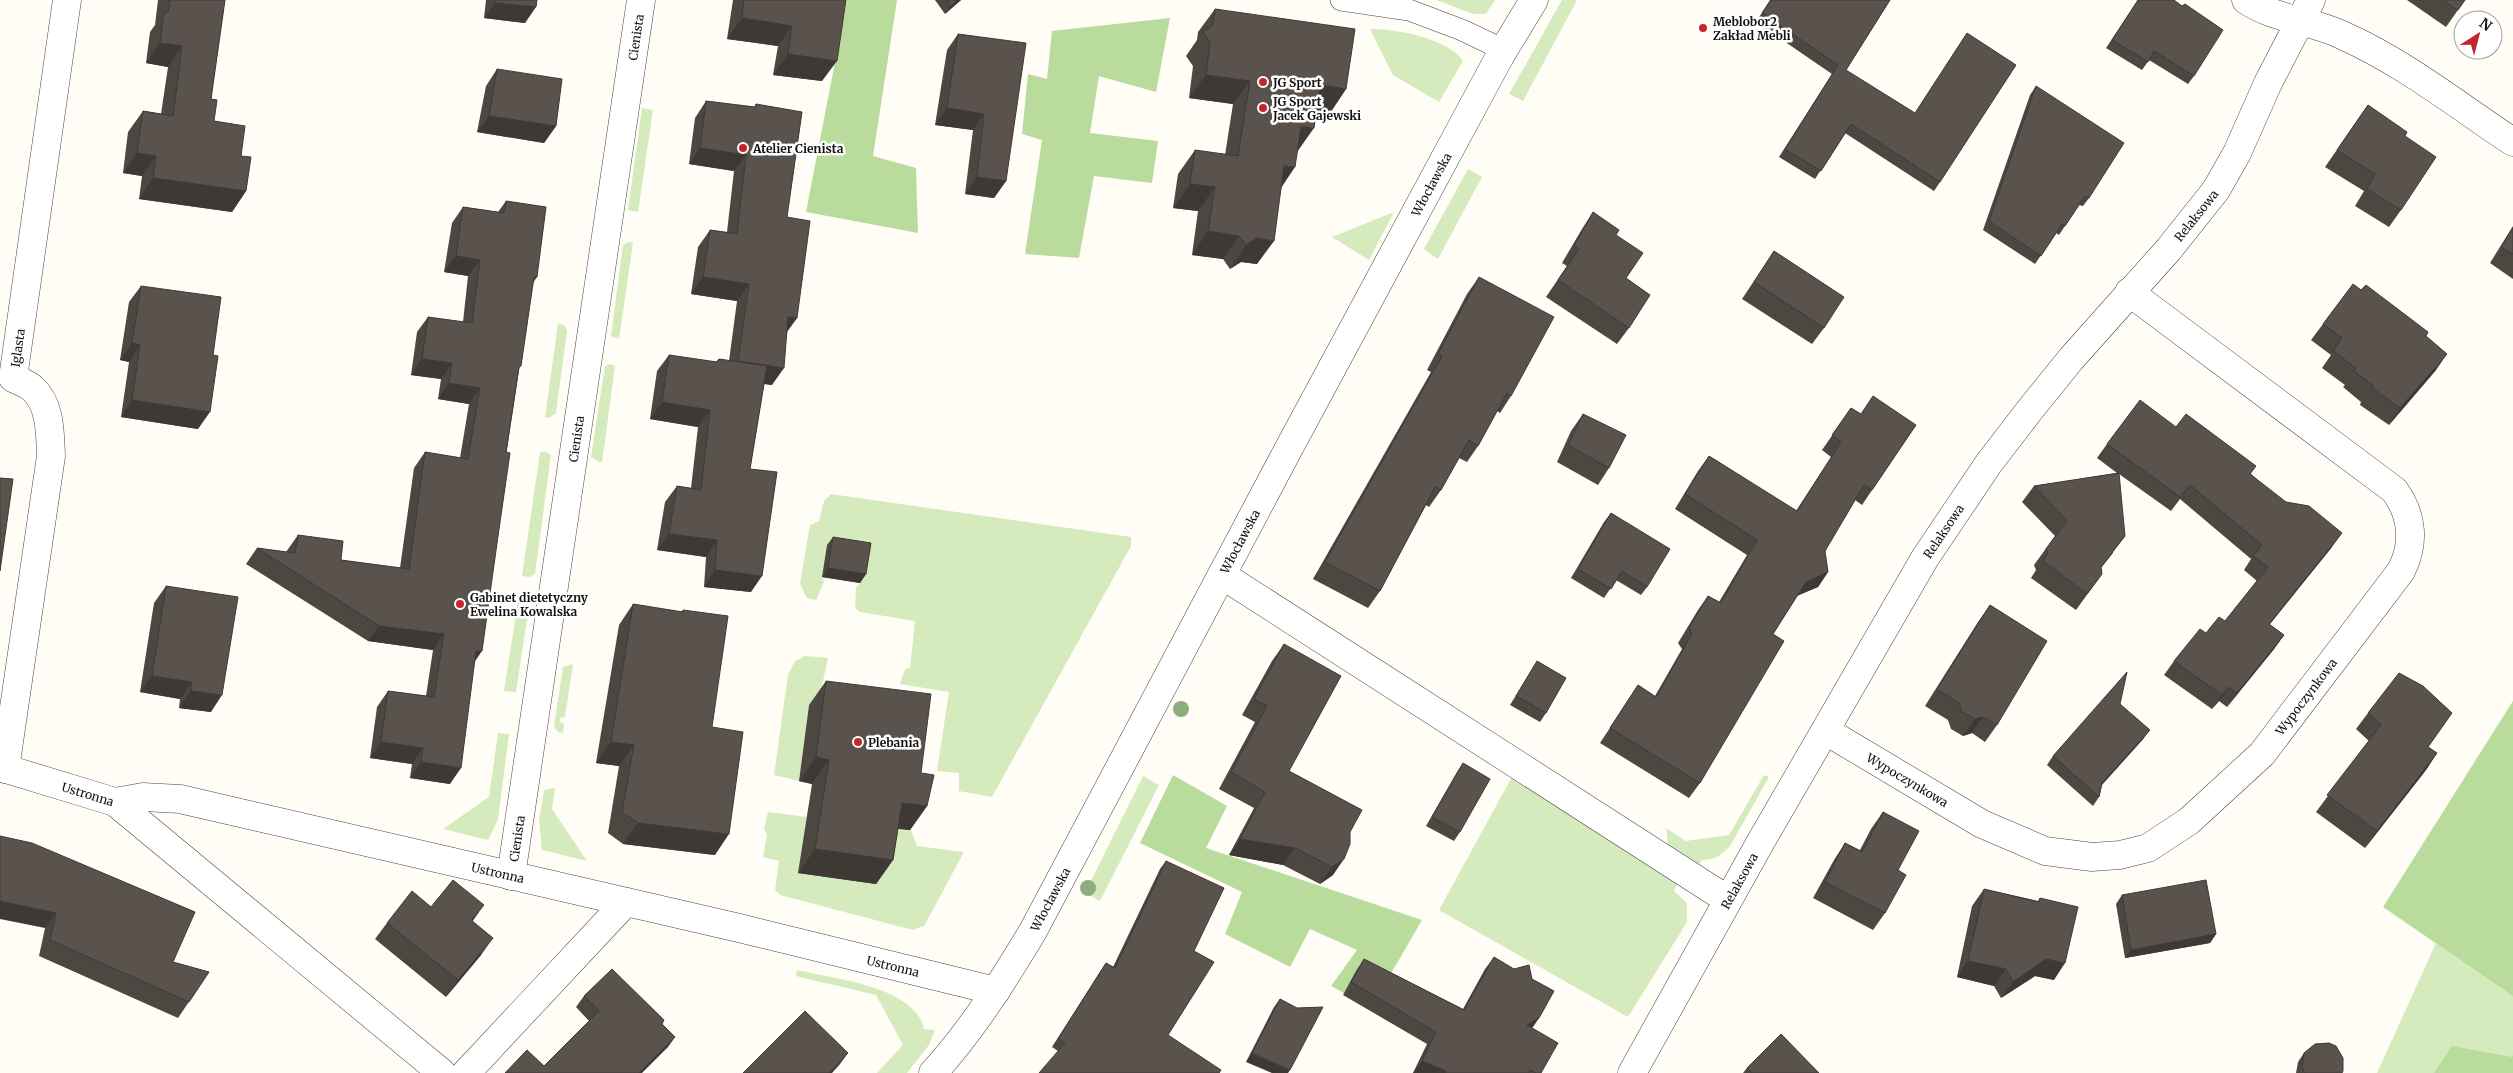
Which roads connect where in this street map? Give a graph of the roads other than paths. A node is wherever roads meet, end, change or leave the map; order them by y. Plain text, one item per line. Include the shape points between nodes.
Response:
1 (67, 0) edge
2 (641, 0) edge
3 (1341, 0) edge
4 (1534, 0) edge
5 (2246, 0) edge
6 (2305, 11) edge
7 (1504, 50) junction
8 (2513, 142) edge
9 (2129, 292) junction
10 (6, 377) edge
11 (1222, 575) junction
12 (1826, 731) junction
13 (2, 768) edge
14 (115, 802) junction
15 (511, 876) junction
16 (1728, 900) junction
17 (626, 902) junction
18 (996, 991) junction
19 (442, 1073) edge
20 (466, 1073) edge
21 (933, 1073) edge
22 (1632, 1073) edge

1 - 10 street, Iglasta
2 - 15 street, Cienista
3 - 7 lane via 1408,10
4 - 7 street, Włocławska
5 - 6 street via 2270,13
6 - 8 street via 2325,28 2395,64
6 - 9 street, Relaksowa via 2223,179 2169,249
7 - 11 street, Włocławska
9 - 12 street, Relaksowa via 2071,358 1984,471 1925,558
9 - 12 street, Wypoczynkowa via 2394,490 2405,508 2410,527 2410,549 2401,571 2262,754 2189,821 2148,848 2092,857 2045,851 1982,824
10 - 13 street, Iglasta via 34,390 44,406 49,422 51,456
11 - 16 street
11 - 18 street, Włocławska via 1033,931
12 - 16 street, Relaksowa
13 - 14 street, Ustronna
14 - 15 street, Ustronna via 143,797 180,799
14 - 19 street
15 - 17 street, Ustronna
16 - 22 street, Relaksowa
17 - 18 street, Ustronna
17 - 20 street
18 - 21 street, Włocławska

